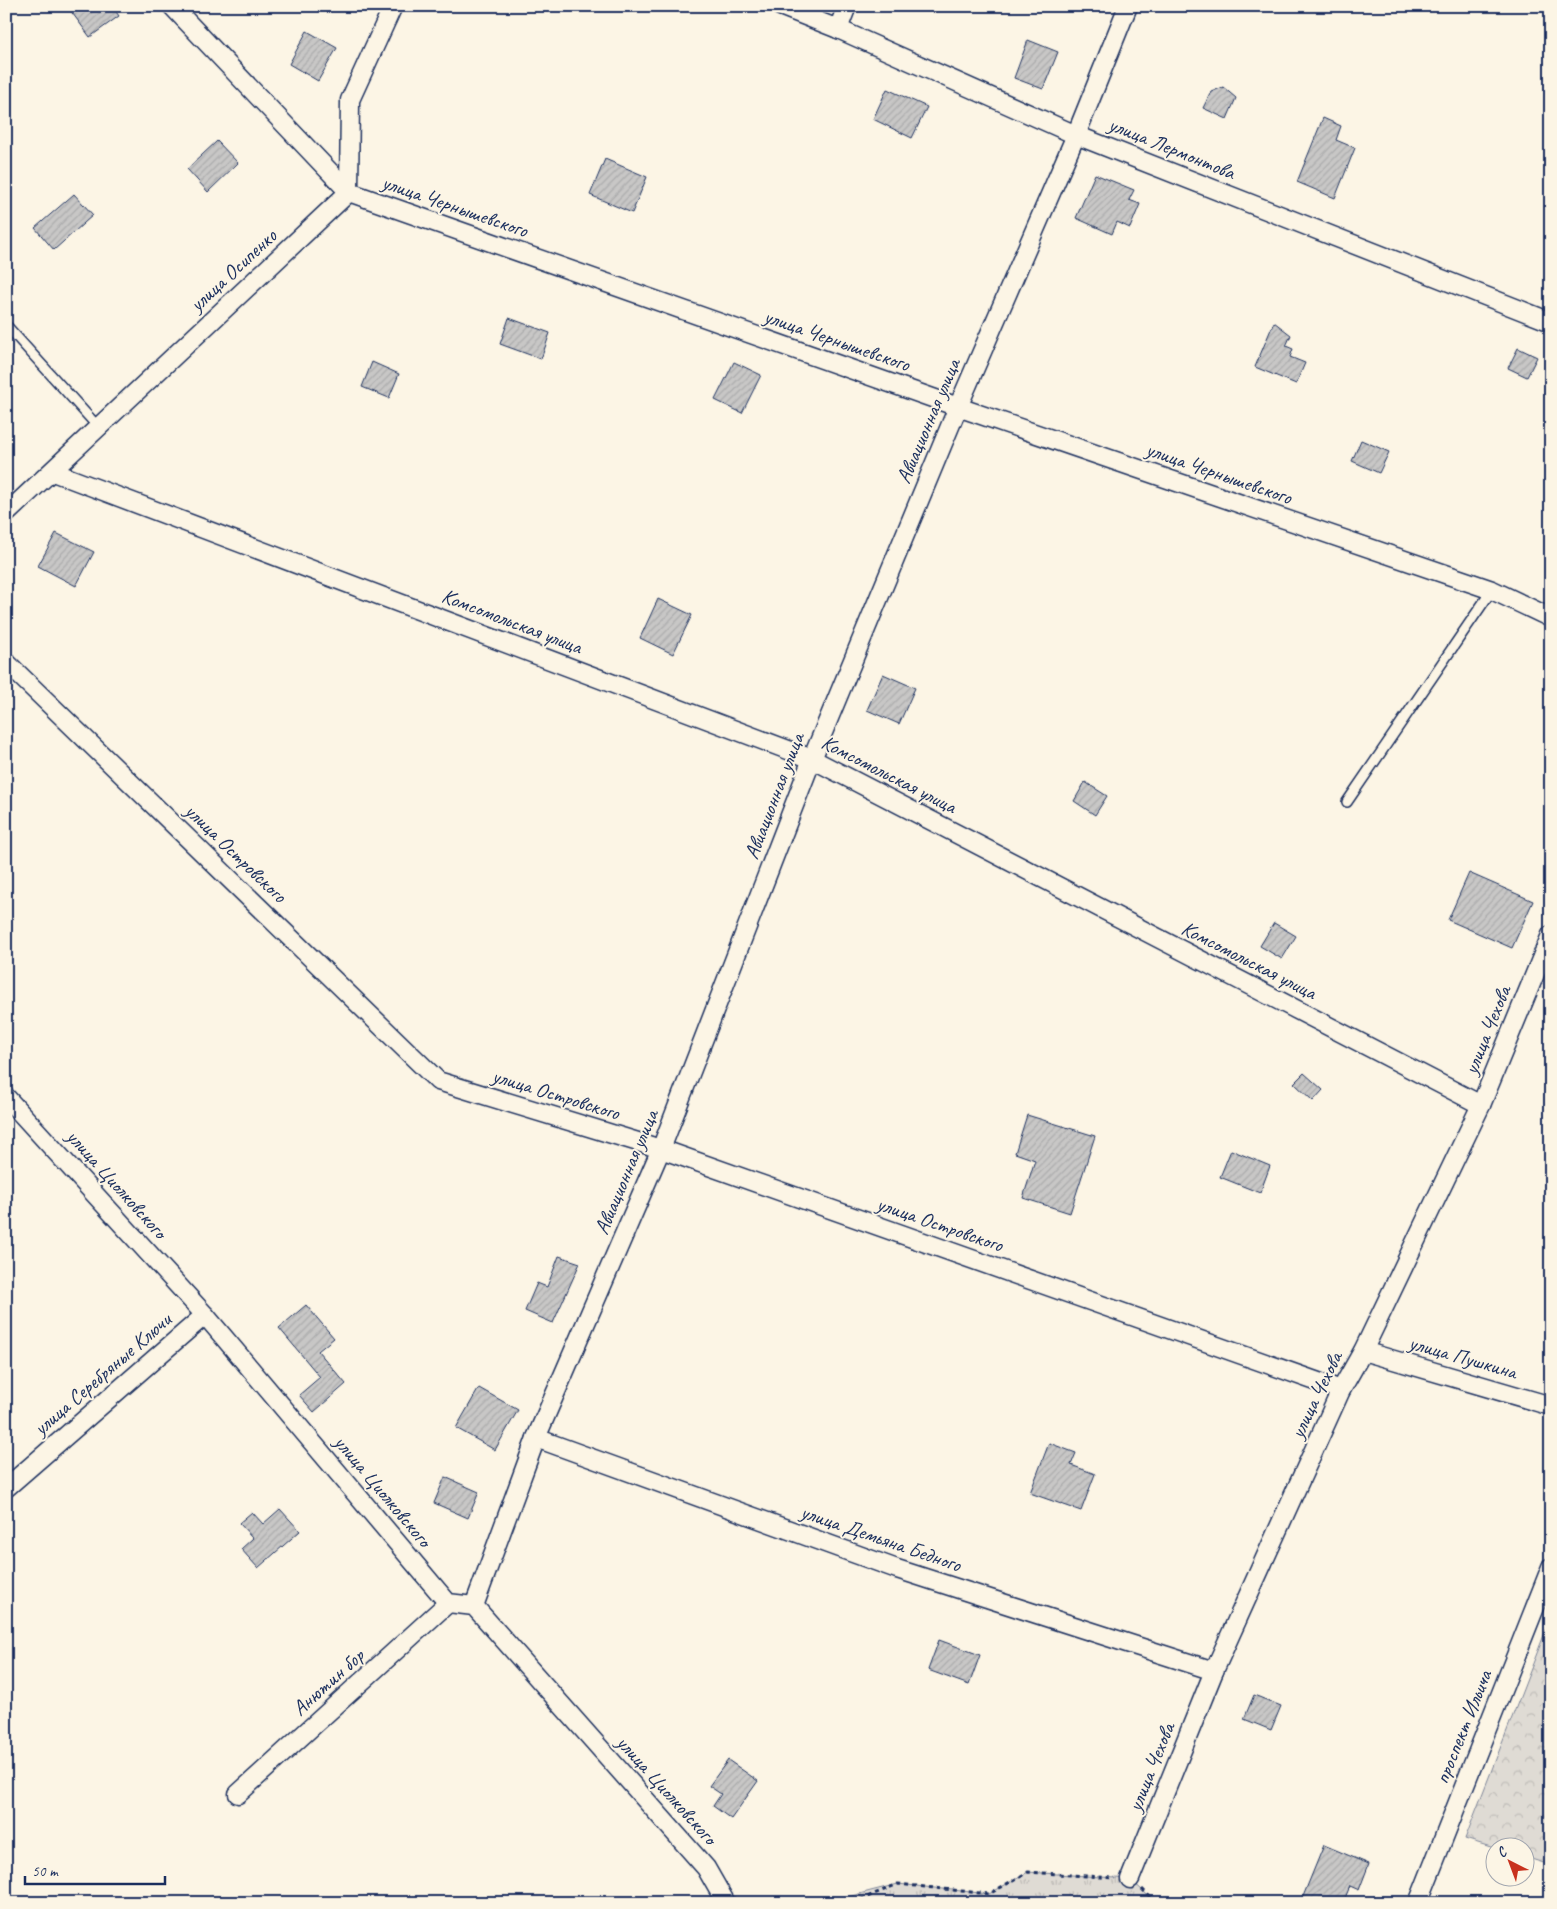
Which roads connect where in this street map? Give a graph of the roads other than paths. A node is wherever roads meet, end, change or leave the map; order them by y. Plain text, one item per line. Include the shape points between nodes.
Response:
1 (172, 6) edge
2 (393, 6) edge
3 (780, 6) edge
4 (847, 6) edge
5 (1128, 6) edge
6 (838, 29) junction
7 (1076, 134) junction
8 (349, 192) junction
9 (1551, 322) edge
10 (6, 325) edge
11 (958, 407) junction
12 (99, 428) junction
13 (53, 472) junction
14 (6, 514) edge
15 (1492, 590) junction
16 (1551, 618) edge
17 (6, 662) edge
18 (812, 759) junction
19 (1347, 802) dead end
20 (1551, 935) edge
21 (6, 1097) edge
22 (1481, 1105) junction
23 (661, 1149) junction
24 (205, 1314) junction
25 (1363, 1351) junction
26 (1341, 1390) junction
27 (1551, 1406) edge
28 (536, 1438) junction
29 (6, 1488) edge
30 (1551, 1567) edge
31 (448, 1603) junction
32 (474, 1606) junction
33 (1214, 1672) junction
34 (238, 1794) dead end
35 (1130, 1878) road end
36 (726, 1903) edge
37 (1418, 1903) edge

1 - 8 street, улица Чернышевского
2 - 8 street via 350,100
3 - 6 street, улица Лермонтова
4 - 6 street
5 - 7 street, Авиационная улица
6 - 7 street, улица Лермонтова
7 - 9 street, улица Лермонтова
7 - 11 street, Авиационная улица
8 - 11 street, улица Чернышевского
8 - 12 street, улица Осипенко
10 - 12 lane
11 - 15 street, улица Чернышевского
11 - 18 street, Авиационная улица
12 - 13 street, улица Осипенко
13 - 14 street, улица Осипенко
13 - 18 street, Комсомольская улица
15 - 16 street, улица Чернышевского
15 - 19 lane
17 - 23 street, улица Островского via 438,1081
18 - 22 street, Комсомольская улица
18 - 23 street, Авиационная улица
20 - 22 street, улица Чехова
21 - 24 street, улица Циолковского
22 - 25 street, улица Чехова
23 - 26 street, улица Островского
23 - 28 street, Авиационная улица
24 - 29 street, улица Серебряные Ключи
24 - 31 street, улица Циолковского
25 - 26 street, улица Чехова
25 - 27 street, улица Пушкина
26 - 33 street, улица Чехова
28 - 32 street, Авиационная улица
28 - 33 street, улица Демьяна Бедного via 897,1569
30 - 37 street, проспект Ильича
31 - 32 street
31 - 34 street, Анютин бор
32 - 36 street, улица Циолковского via 706,1868
33 - 35 street, улица Чехова

